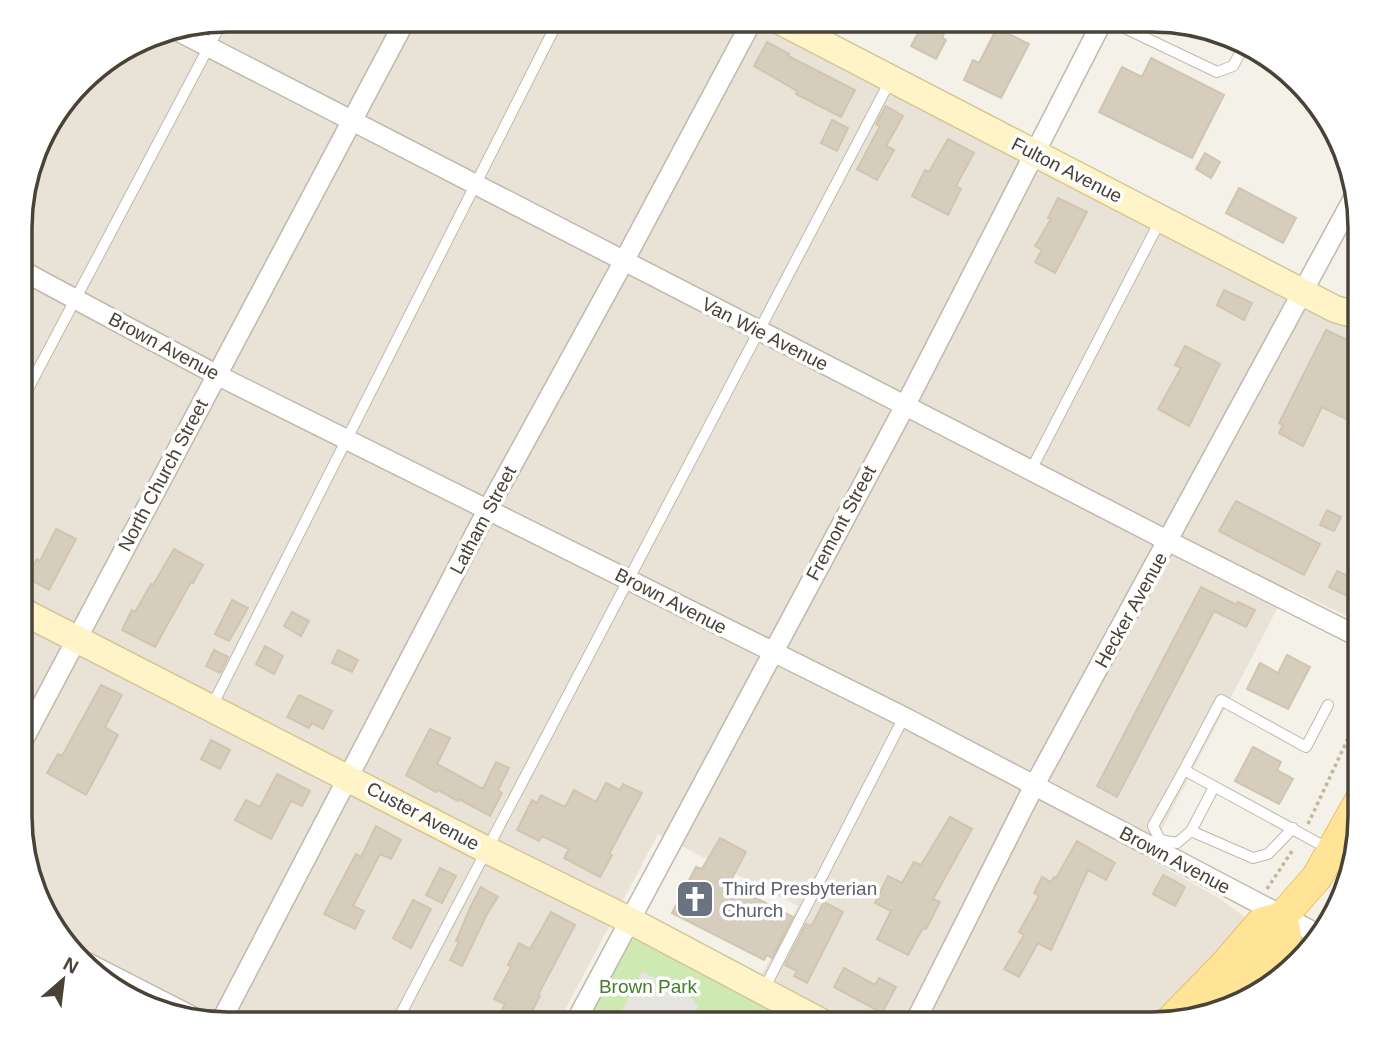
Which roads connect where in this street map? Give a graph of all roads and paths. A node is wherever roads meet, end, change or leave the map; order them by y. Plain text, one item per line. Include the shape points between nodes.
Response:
1 (217, 32) edge
2 (399, 32) edge
3 (552, 32) edge
4 (746, 32) edge
5 (801, 32) edge
6 (1099, 32) edge
7 (1132, 32) edge
8 (187, 36) edge
9 (209, 47) junction
10 (1240, 53) edge
11 (891, 79) junction
12 (352, 121) junction
13 (1033, 153) junction
14 (475, 184) junction
15 (1347, 211) edge
16 (1161, 219) junction
17 (624, 261) junction
18 (32, 276) edge
19 (1303, 292) junction
20 (75, 299) junction
21 (1348, 313) edge
22 (759, 331) junction
23 (217, 375) junction
24 (32, 381) edge
25 (905, 406) junction
26 (345, 439) junction
27 (1031, 470) junction
28 (488, 509) junction
29 (1168, 541) junction
30 (628, 580) junction
31 (32, 616) edge
32 (1347, 631) edge
33 (76, 638) junction
34 (771, 652) junction
35 (1328, 705) dead end
36 (211, 707) junction
37 (904, 718) junction
38 (32, 723) edge
39 (1347, 740) edge
40 (1184, 770) junction
41 (349, 778) junction
42 (1034, 786) junction
43 (1214, 787) junction
44 (1347, 827) edge
45 (1293, 828) junction
46 (1191, 831) junction
47 (1303, 834) junction
48 (1158, 845) junction
49 (487, 850) junction
50 (1332, 851) junction
51 (1270, 910) junction
52 (631, 920) junction
53 (1310, 930) edge
54 (132, 985) edge
55 (763, 990) junction
56 (1240, 990) edge
57 (158, 999) edge
58 (226, 1011) edge
59 (402, 1011) edge
60 (582, 1011) edge
61 (1168, 1011) edge
62 (802, 1012) edge
63 (920, 1012) edge

1 - 9 lane
2 - 12 street, North Church Street
3 - 14 lane
4 - 17 street, Latham Street
5 - 11 street, Fulton Avenue
6 - 13 street, Fremont Street
7 - 10 lane via 1217,72 1233,66
8 - 9 street, Van Wie Avenue
9 - 12 street, Van Wie Avenue
9 - 20 lane
11 - 13 street, Fulton Avenue
11 - 22 lane
12 - 14 street, Van Wie Avenue
12 - 23 street, North Church Street
13 - 16 street, Fulton Avenue
13 - 25 street, Fremont Street
14 - 17 street, Van Wie Avenue
14 - 26 lane
15 - 19 street, Hecker Avenue
16 - 19 street, Fulton Avenue
16 - 27 lane
17 - 22 street, Van Wie Avenue
17 - 28 street, Latham Street
18 - 20 street, Brown Avenue
19 - 21 street, Fulton Avenue
19 - 29 street, Hecker Avenue
20 - 23 street, Brown Avenue
20 - 24 lane
22 - 25 street, Van Wie Avenue
22 - 30 lane
23 - 26 street, Brown Avenue
23 - 33 street, North Church Street
25 - 27 street, Van Wie Avenue
25 - 34 street, Fremont Street
26 - 28 street, Brown Avenue
26 - 36 lane
27 - 29 street, Van Wie Avenue
28 - 30 street, Brown Avenue
28 - 41 street, Latham Street
29 - 32 street, Van Wie Avenue
29 - 42 street, Hecker Avenue
30 - 34 street, Brown Avenue
30 - 49 lane
31 - 33 street, Custer Avenue
33 - 36 street, Custer Avenue
33 - 38 street, North Church Street
34 - 37 street, Brown Avenue
34 - 52 street, Fremont Street
35 - 40 lane via 1306,747 1221,700
36 - 41 street, Custer Avenue
37 - 42 street, Brown Avenue
37 - 55 lane
39 - 47 path
40 - 43 lane
40 - 48 lane via 1153,826
41 - 49 street, Custer Avenue
41 - 58 street, Latham Street
42 - 48 street, Brown Avenue
42 - 63 street, Hecker Avenue
43 - 45 lane
43 - 46 lane
44 - 50 main road
45 - 46 lane via 1268,854 1252,858
45 - 47 lane
46 - 48 lane via 1177,843
47 - 50 lane
47 - 51 path
48 - 51 street, Brown Avenue
49 - 52 street, Custer Avenue
49 - 59 lane
50 - 51 main road via 1317,877
51 - 53 street, Brown Avenue
51 - 56 main road via 1286,936
51 - 61 main road via 1224,966
52 - 55 street, Custer Avenue
52 - 60 street, Fremont Street
54 - 57 street
55 - 62 street, Custer Avenue

